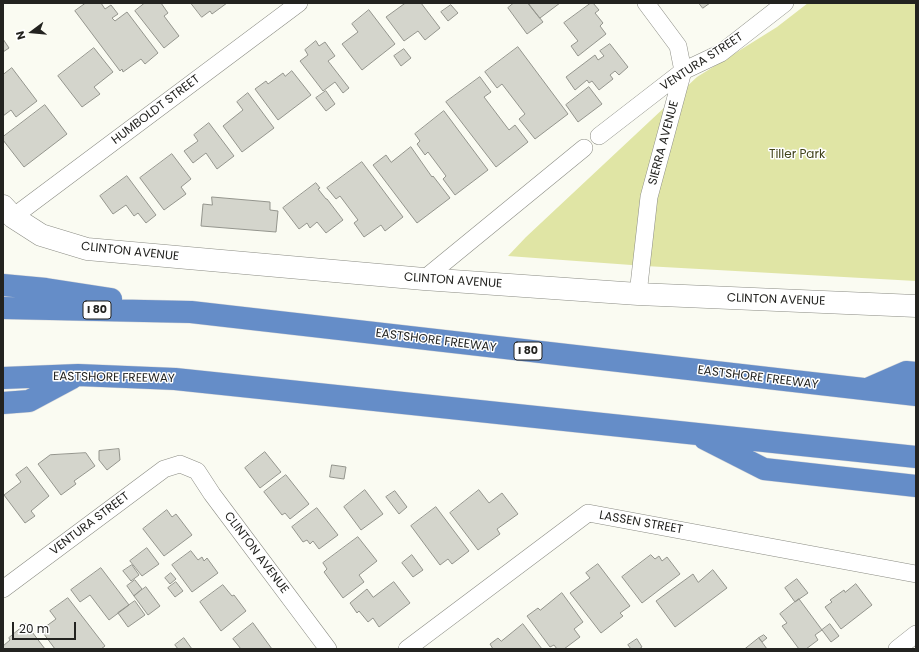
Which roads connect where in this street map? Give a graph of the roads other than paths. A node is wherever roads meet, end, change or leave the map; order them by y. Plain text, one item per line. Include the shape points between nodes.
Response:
1 (299, 3) edge
2 (646, 3) edge
3 (785, 3) edge
4 (683, 72) junction
5 (599, 136) dead end
6 (584, 148) dead end
7 (8, 211) edge
8 (424, 279) junction
9 (3, 285) edge
10 (638, 294) junction
11 (916, 306) edge
12 (3, 308) edge
13 (191, 312) junction
14 (916, 373) edge
15 (78, 375) junction
16 (3, 378) edge
17 (866, 390) junction
18 (916, 395) edge
19 (3, 403) edge
20 (693, 432) junction
21 (916, 457) edge
22 (180, 464) joint
23 (916, 486) edge
24 (916, 574) edge
25 (3, 589) edge
26 (916, 634) edge
27 (328, 649) edge
28 (407, 649) edge
29 (896, 649) edge

1 - 7 street, HUMBOLDT STREET
2 - 4 street, SIERRA AVENUE via 678,46
3 - 4 street, VENTURA STREET via 721,52
4 - 5 street, VENTURA STREET
4 - 10 street, SIERRA AVENUE via 649,197
6 - 8 street
7 - 8 street, CLINTON AVENUE via 41,235 87,249
8 - 10 street, CLINTON AVENUE
9 - 13 highway via 46,289
10 - 11 street, CLINTON AVENUE
12 - 13 highway, EASTSHORE FREEWAY / I 80
13 - 17 highway, EASTSHORE FREEWAY / I 80
14 - 17 highway via 906,372
15 - 16 highway, EASTSHORE FREEWAY
15 - 19 highway via 28,400
15 - 20 highway, EASTSHORE FREEWAY via 175,379
17 - 18 highway, EASTSHORE FREEWAY / I 80
20 - 21 highway, EASTSHORE FREEWAY
20 - 23 highway via 764,469
22 - 25 street, VENTURA STREET via 164,469
22 - 27 street, CLINTON AVENUE via 197,471
24 - 28 street, LASSEN STREET via 588,513
26 - 29 street

